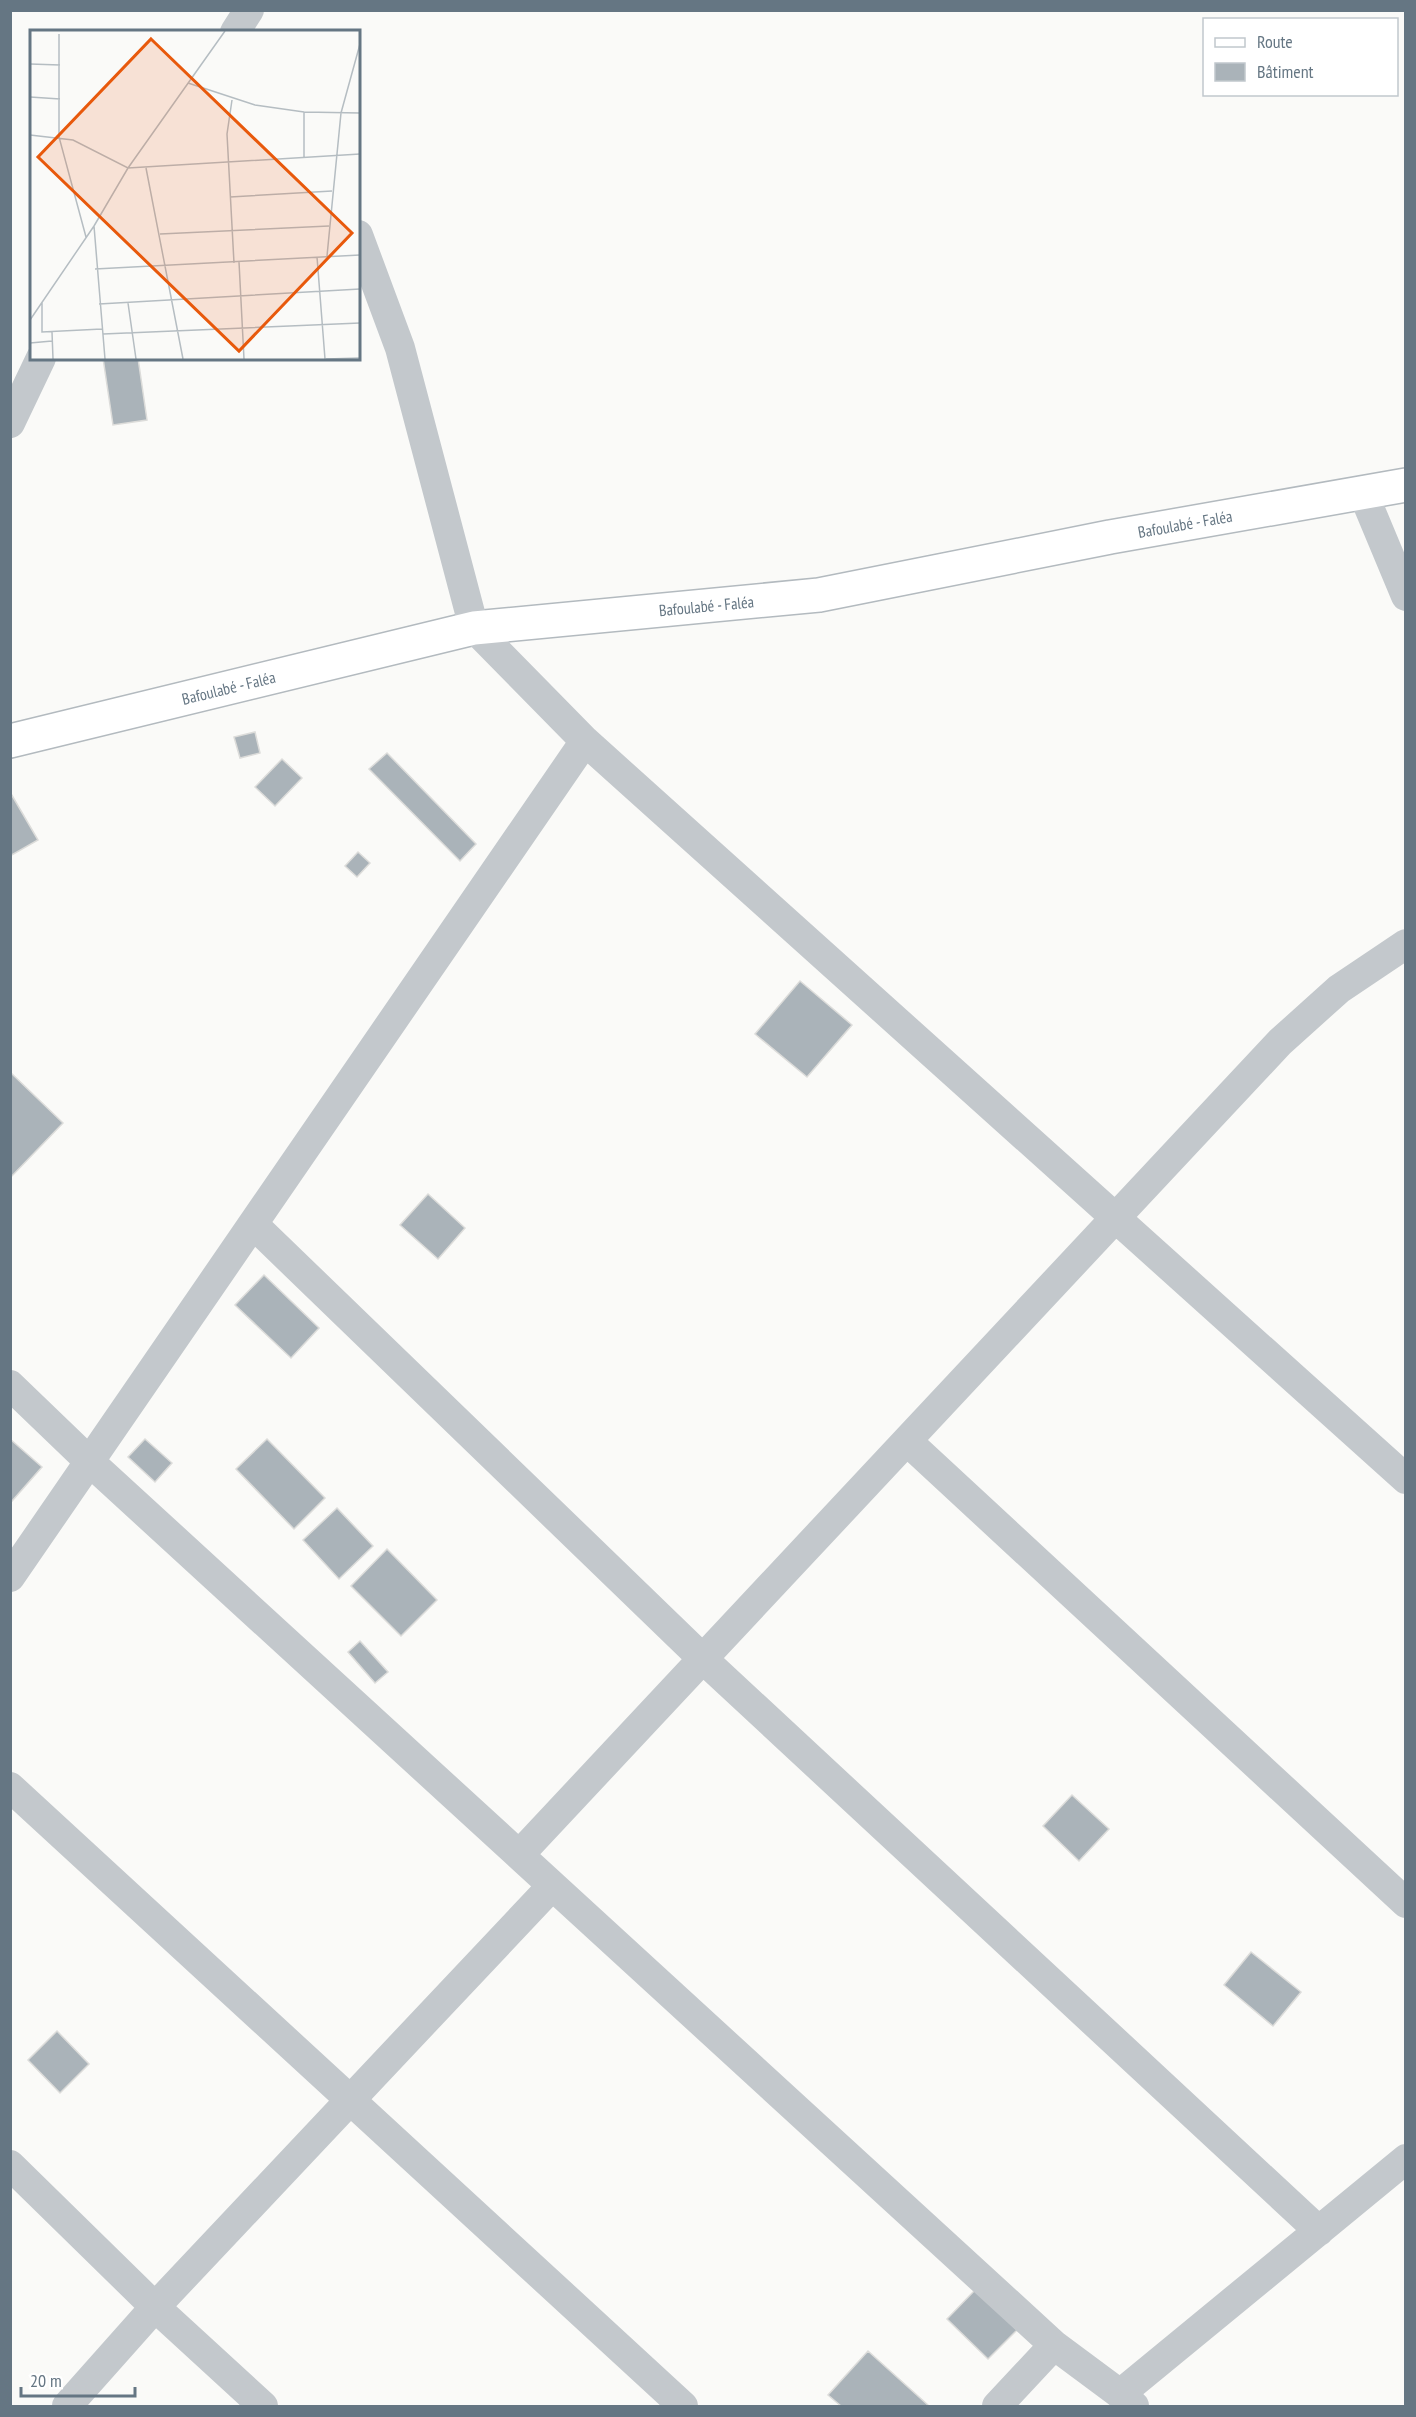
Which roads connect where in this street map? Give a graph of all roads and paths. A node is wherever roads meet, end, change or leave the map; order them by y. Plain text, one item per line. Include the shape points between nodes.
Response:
1 (250, 10) edge
2 (236, 30) edge
3 (263, 30) edge
4 (360, 240) edge
5 (39, 360) edge
6 (10, 423) edge
7 (1406, 485) edge
8 (1363, 493) junction
9 (1406, 596) edge
10 (474, 628) junction
11 (10, 741) edge
12 (585, 741) junction
13 (1406, 944) edge
14 (1116, 1218) junction
15 (253, 1224) junction
16 (10, 1385) edge
17 (907, 1442) junction
18 (90, 1462) junction
19 (1406, 1479) edge
20 (10, 1577) edge
21 (703, 1659) junction
22 (10, 1787) edge
23 (519, 1855) junction
24 (552, 1886) junction
25 (1406, 1903) edge
26 (350, 2100) junction
27 (1406, 2160) edge
28 (10, 2165) edge
29 (1319, 2230) junction
30 (155, 2307) junction
31 (1054, 2345) junction
32 (1127, 2400) edge
33 (67, 2406) edge
34 (263, 2406) edge
35 (683, 2406) edge
36 (997, 2406) edge

1 - 2 street
1 - 3 street
4 - 10 street via 400,348
5 - 6 street
7 - 8 main road, Bafoulabé - Faléa
8 - 9 street
8 - 10 main road, Bafoulabé - Faléa via 1110,537 819,595
10 - 11 main road, Bafoulabé - Faléa
10 - 12 street
12 - 14 street
12 - 15 street
13 - 14 street via 1339,989 1280,1042
14 - 17 street
14 - 19 street
15 - 18 street
15 - 21 street
16 - 18 street
17 - 21 street
17 - 25 street
18 - 20 street
18 - 23 street
21 - 23 street
21 - 29 street
22 - 26 street
23 - 24 street
24 - 26 street
24 - 31 street
26 - 30 street
26 - 35 street
27 - 29 street
28 - 30 street
29 - 32 street
30 - 33 street
30 - 34 street
31 - 32 street
31 - 36 street

